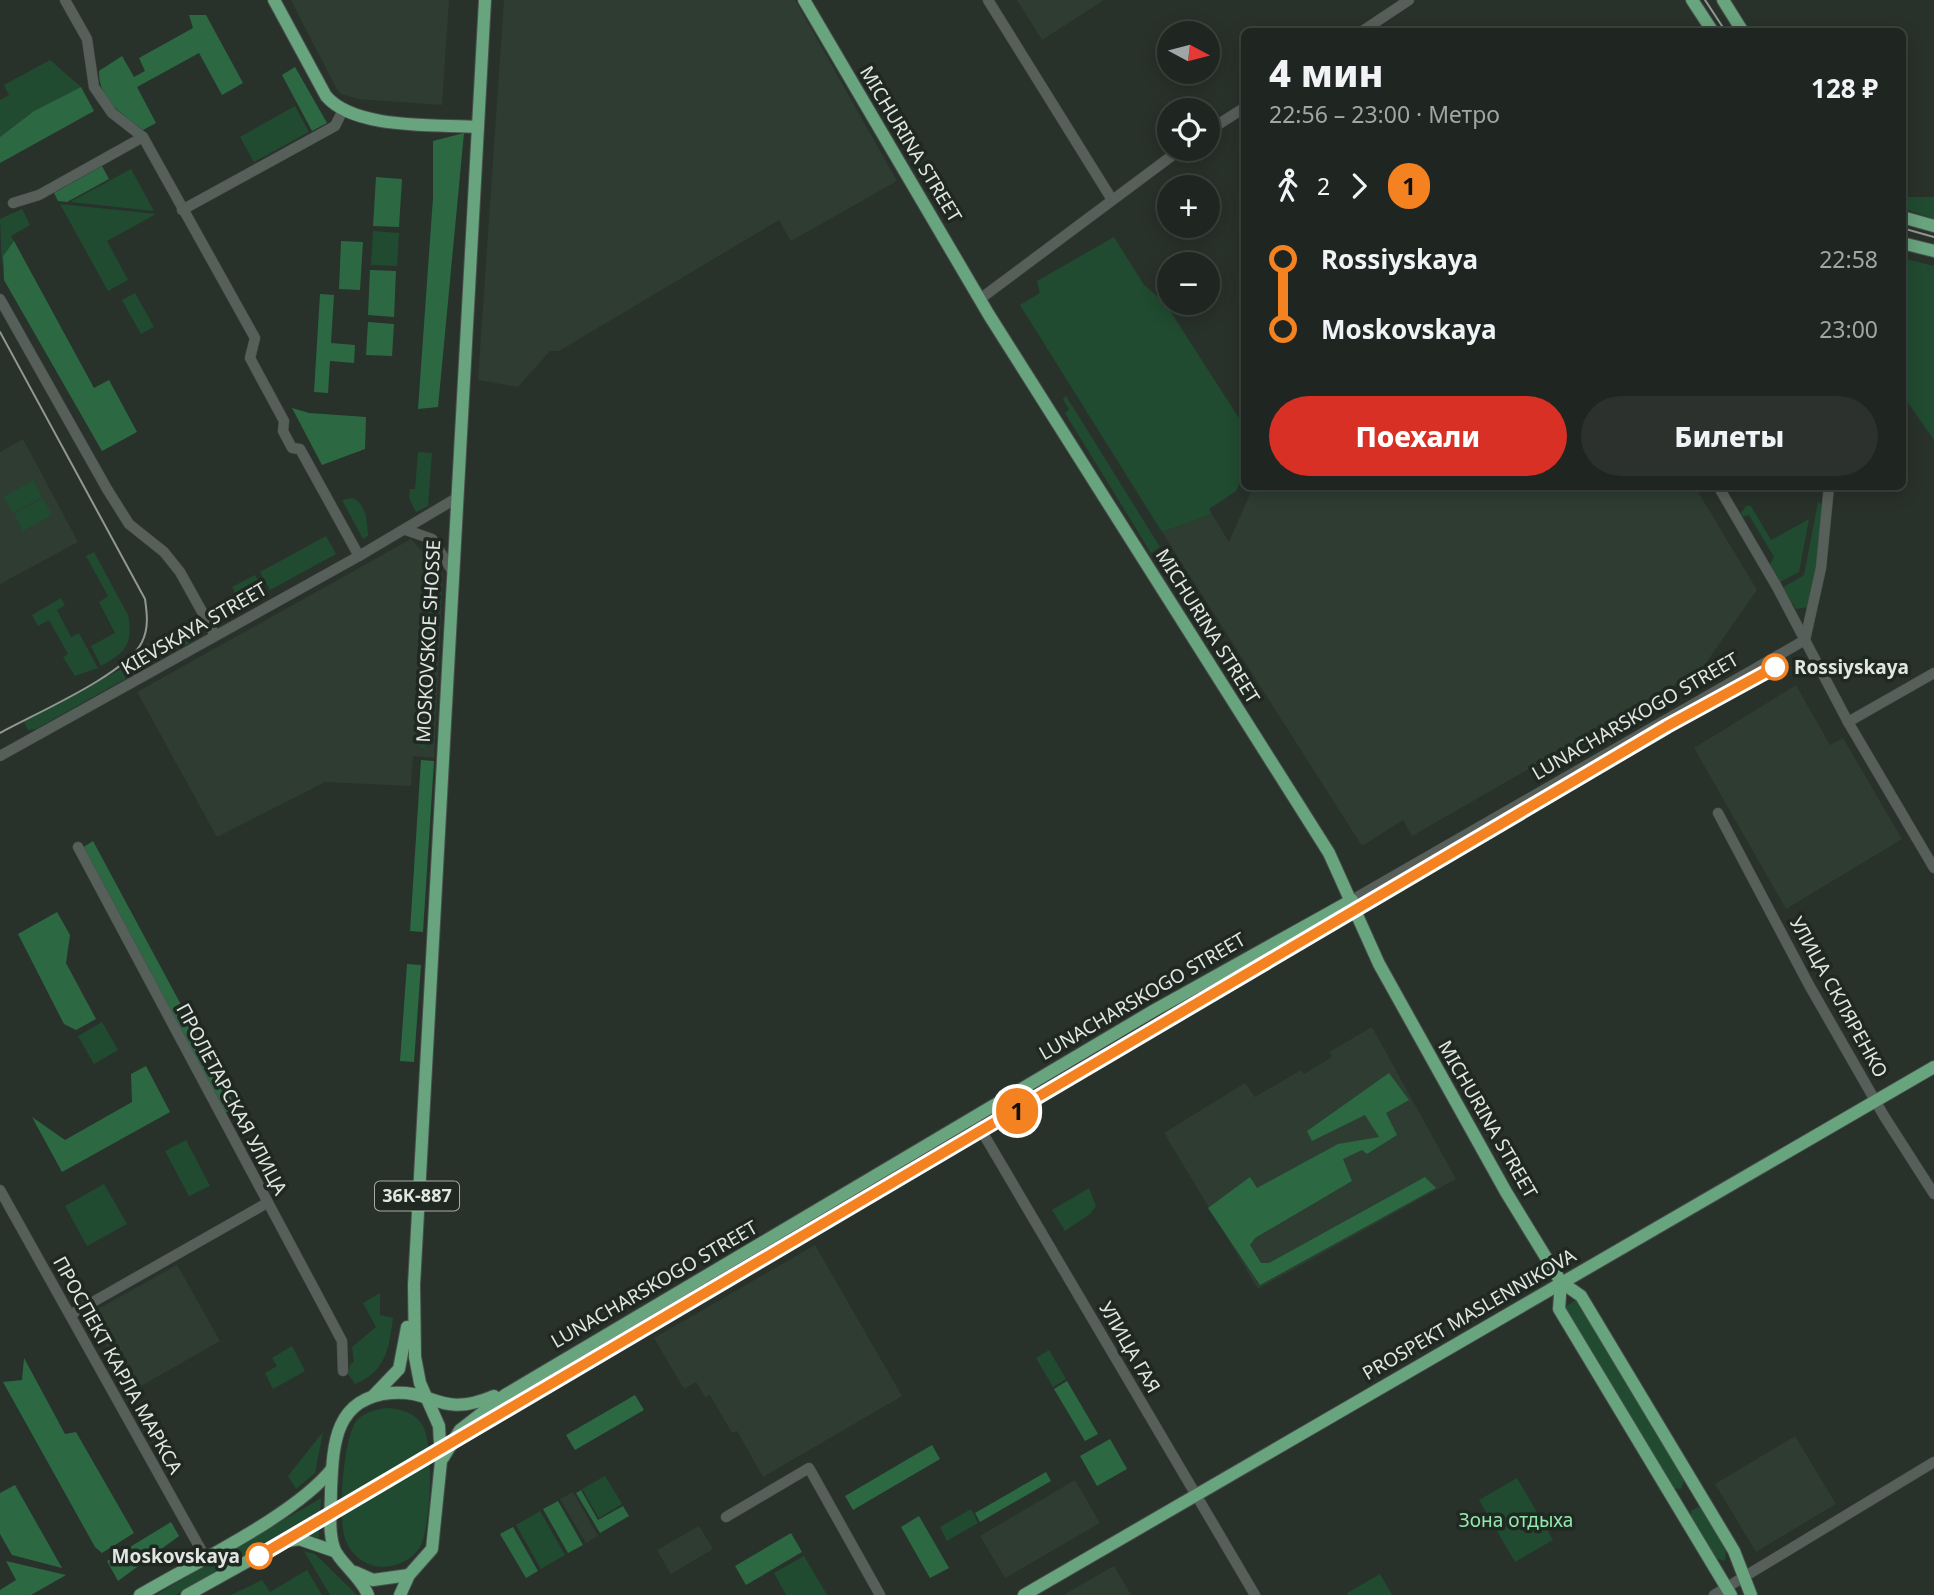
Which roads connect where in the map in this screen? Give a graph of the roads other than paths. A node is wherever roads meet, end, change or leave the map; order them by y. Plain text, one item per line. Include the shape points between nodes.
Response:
1 (65, 0) edge
2 (274, 0) edge
3 (485, 0) edge
4 (804, 0) edge
5 (988, 0) edge
6 (1409, 0) edge
7 (1692, 0) edge
8 (1723, 0) edge
9 (1367, 28) edge
10 (1710, 28) edge
11 (1740, 28) edge
12 (1241, 109) edge
13 (343, 110) junction
14 (1220, 123) edge
15 (478, 127) junction
16 (143, 137) junction
17 (1164, 161) edge
18 (1111, 198) junction
19 (13, 202) dead end
20 (183, 210) junction
21 (1906, 219) edge
22 (1934, 226) edge
23 (1906, 244) edge
24 (1934, 251) edge
25 (0, 299) edge
26 (980, 299) junction
27 (1720, 490) edge
28 (1829, 490) edge
29 (455, 499) junction
30 (405, 530) junction
31 (359, 556) junction
32 (451, 569) junction
33 (215, 635) junction
34 (1805, 640) junction
35 (1934, 673) edge
36 (1848, 722) junction
37 (0, 757) edge
38 (1718, 814) dead end
39 (78, 846) dead end
40 (1934, 868) edge
41 (1352, 900) junction
42 (1934, 1067) edge
43 (1875, 1099) junction
44 (974, 1118) junction
45 (0, 1191) edge
46 (1934, 1194) edge
47 (267, 1203) junction
48 (1562, 1282) junction
49 (414, 1285) junction
50 (70, 1315) junction
51 (343, 1371) dead end
52 (526, 1382) junction
53 (370, 1399) junction
54 (428, 1401) junction
55 (441, 1461) junction
56 (1934, 1462) edge
57 (332, 1469) junction
58 (1196, 1494) junction
59 (726, 1517) dead end
60 (334, 1551) junction
61 (205, 1557) junction
62 (354, 1571) junction
63 (409, 1575) junction
64 (1745, 1576) junction
65 (1729, 1591) edge
66 (140, 1595) edge
67 (187, 1595) edge
68 (368, 1595) edge
69 (400, 1595) edge
70 (880, 1595) edge
71 (1024, 1595) edge
72 (1255, 1595) edge
73 (1714, 1595) edge
74 (1751, 1595) edge

1 - 16 street via 87,39 94,87 112,113
2 - 13 main road via 326,96
3 - 15 main road, MOSKOVSKOE SHOSSE / 36К-887
4 - 26 main road, MICHURINA STREET
5 - 18 street
6 - 9 street
7 - 10 main road
8 - 11 main road
12 - 14 street
13 - 15 main road via 358,117
13 - 20 street via 335,126
15 - 29 main road, MOSKOVSKOE SHOSSE / 36К-887
16 - 19 street via 39,195
16 - 20 street
17 - 18 street
18 - 26 street
20 - 31 street via 255,338 250,358 284,421 283,431 292,448 300,449
21 - 22 main road
23 - 24 main road
25 - 33 street via 115,501 130,524 180,572
26 - 41 main road, MICHURINA STREET via 1329,853
27 - 34 street
28 - 34 street via 1821,568
29 - 30 street, KIEVSKAYA STREET
29 - 32 main road, MOSKOVSKOE SHOSSE / 36К-887
30 - 31 street, KIEVSKAYA STREET
30 - 32 street via 432,539
31 - 33 street, KIEVSKAYA STREET
32 - 49 main road, MOSKOVSKOE SHOSSE / 36К-887
33 - 37 street, KIEVSKAYA STREET
34 - 36 street
34 - 41 street, LUNACHARSKOGO STREET
35 - 36 street
36 - 40 street
38 - 43 street, УЛИЦА СКЛЯРЕНКО
39 - 47 street, ПРОЛЕТАРСКАЯ УЛИЦА
41 - 44 main road, LUNACHARSKOGO STREET
41 - 48 main road, MICHURINA STREET via 1390,984
42 - 43 main road, PROSPEKT MASLENNIKOVA
43 - 46 street, УЛИЦА СКЛЯРЕНКО
43 - 48 main road, PROSPEKT MASLENNIKOVA
44 - 52 main road, LUNACHARSKOGO STREET
44 - 58 street, УЛИЦА ГАЯ
45 - 50 street, ПРОСПЕКТ КАРЛА МАРКСА
47 - 50 street
47 - 51 street, ПРОЛЕТАРСКАЯ УЛИЦА via 342,1341
48 - 58 main road, PROSPEKT MASLENNIKOVA
48 - 64 main road, MICHURINA STREET via 1581,1296
48 - 65 main road, MICHURINA STREET via 1559,1309
49 - 53 main road, MOSKOVSKOE SHOSSE / 36К-887 via 403,1361
49 - 54 main road, MOSKOVSKOE SHOSSE / 36К-887 via 415,1357
50 - 61 street, ПРОСПЕКТ КАРЛА МАРКСА
52 - 54 main road via 467,1406
52 - 55 main road, LUNACHARSKOGO STREET via 460,1430
53 - 54 main road via 394,1393
53 - 57 main road, MOSKOVSKOE SHOSSE / 36К-887 via 352,1408 341,1422
54 - 55 main road, MOSKOVSKOE SHOSSE / 36К-887 via 442,1439
55 - 63 main road, MOSKOVSKOE SHOSSE / 36К-887 via 436,1537 429,1556
56 - 64 street
57 - 60 main road, MOSKOVSKOE SHOSSE / 36К-887
57 - 61 main road via 305,1496
58 - 71 main road, PROSPEKT MASLENNIKOVA
58 - 72 street, УЛИЦА ГАЯ
59 - 70 street via 809,1468
60 - 62 main road
60 - 67 main road via 299,1539 282,1542
61 - 66 main road
62 - 63 main road via 373,1580
62 - 68 main road
63 - 69 main road, MOSKOVSKOE SHOSSE / 36К-887
64 - 65 street
64 - 74 main road, MICHURINA STREET
65 - 73 street

